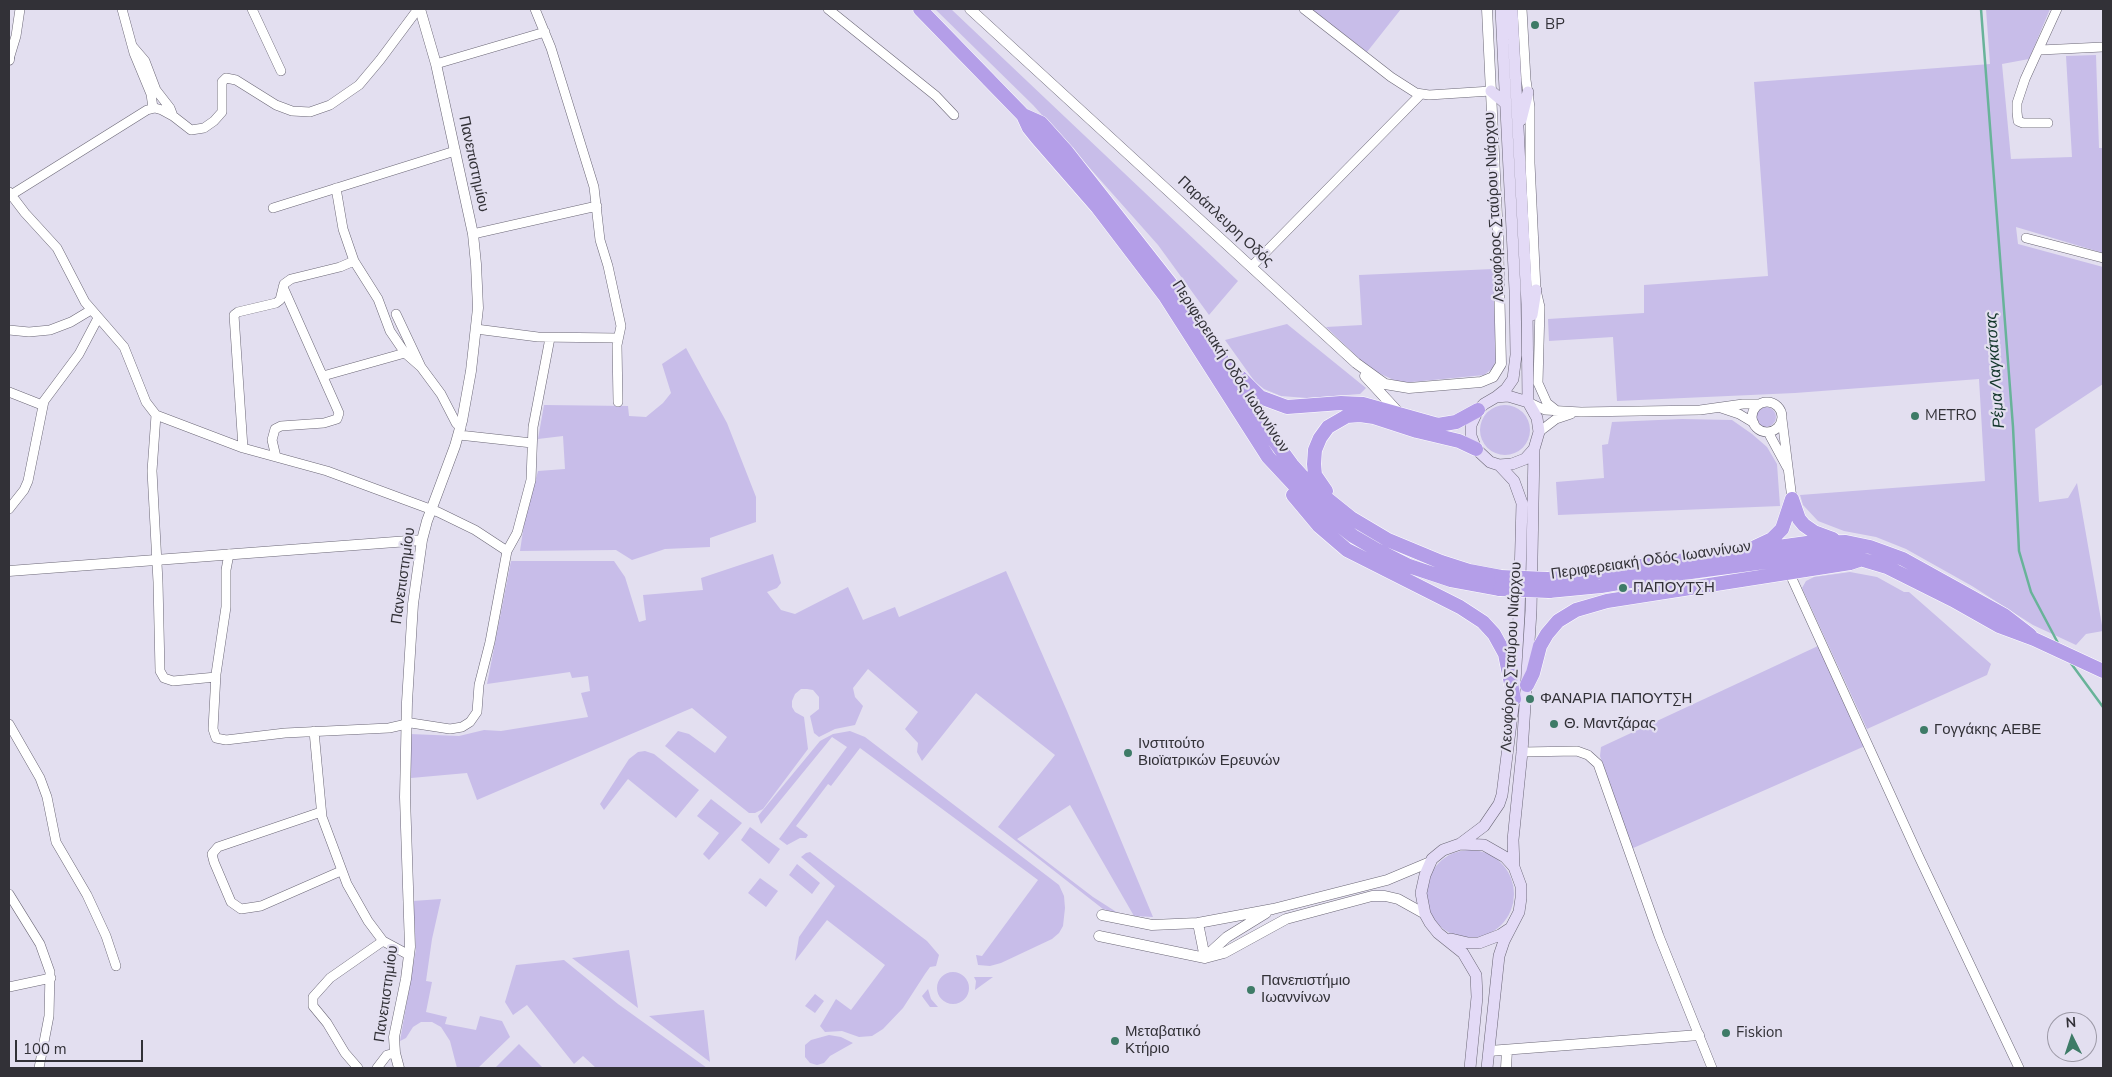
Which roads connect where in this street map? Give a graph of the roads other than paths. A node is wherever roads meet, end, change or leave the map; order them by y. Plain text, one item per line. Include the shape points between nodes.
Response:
1 (20, 9) edge
2 (122, 9) edge
3 (252, 9) edge
4 (419, 9) edge
5 (535, 9) edge
6 (828, 9) edge
7 (920, 9) edge
8 (970, 9) edge
9 (1304, 9) edge
10 (1487, 9) edge
11 (1501, 9) edge
12 (1512, 9) edge
13 (1522, 9) edge
14 (2058, 9) edge
15 (545, 32) junction
16 (133, 47) junction
17 (2103, 48) edge
18 (2040, 50) junction
19 (9, 55) edge
20 (9, 59) edge
21 (436, 64) junction
22 (281, 71) dead end
23 (1491, 91) junction
24 (1528, 92) junction
25 (1420, 94) junction
26 (1505, 103) junction
27 (153, 108) junction
28 (954, 115) dead end
29 (1023, 115) junction
30 (173, 116) junction
31 (2048, 123) dead end
32 (1518, 129) junction
33 (455, 151) junction
34 (336, 188) junction
35 (10, 193) edge
36 (597, 206) junction
37 (273, 208) dead end
38 (473, 234) junction
39 (2026, 238) dead end
40 (2103, 258) edge
41 (354, 261) junction
42 (1251, 267) junction
43 (283, 286) junction
44 (1536, 290) junction
45 (91, 310) junction
46 (396, 314) dead end
47 (98, 318) junction
48 (1527, 325) junction
49 (476, 329) junction
50 (9, 330) edge
51 (550, 338) junction
52 (618, 338) junction
53 (406, 353) junction
54 (1218, 355) junction
55 (421, 367) junction
56 (1362, 367) junction
57 (323, 376) junction
58 (9, 392) edge
59 (1496, 397) junction
60 (618, 402) dead end
61 (1528, 402) junction
62 (1759, 404) junction
63 (42, 405) junction
64 (1721, 408) junction
65 (1478, 410) junction
66 (1557, 411) junction
67 (1581, 412) junction
68 (1400, 414) junction
69 (156, 415) junction
70 (1782, 418) junction
71 (1754, 423) junction
72 (460, 432) junction
73 (1539, 432) junction
74 (1768, 432) junction
75 (532, 443) junction
76 (243, 448) junction
77 (1476, 449) junction
78 (1534, 449) junction
79 (276, 456) junction
80 (1499, 465) junction
81 (1277, 468) junction
82 (1789, 471) junction
83 (1792, 499) junction
84 (9, 509) edge
85 (431, 510) junction
86 (1340, 510) junction
87 (422, 540) junction
88 (1840, 542) junction
89 (507, 550) junction
90 (1742, 552) junction
91 (230, 554) junction
92 (1862, 558) junction
93 (156, 560) junction
94 (9, 571) edge
95 (1790, 572) junction
96 (1500, 583) junction
97 (1549, 585) junction
98 (2040, 642) junction
99 (2103, 671) edge
100 (216, 677) junction
101 (1527, 685) junction
102 (1514, 699) junction
103 (9, 724) edge
104 (406, 724) junction
105 (314, 731) junction
106 (1522, 752) junction
107 (321, 812) junction
108 (1460, 844) junction
109 (1430, 862) junction
110 (1514, 867) junction
111 (341, 871) junction
112 (9, 894) edge
113 (1273, 909) junction
114 (1102, 914) dead end
115 (1425, 914) junction
116 (1198, 922) junction
117 (1510, 928) junction
118 (1099, 936) dead end
119 (1443, 936) junction
120 (383, 941) junction
121 (409, 955) junction
122 (1205, 958) junction
123 (116, 966) dead end
124 (51, 978) junction
125 (9, 987) edge
126 (1699, 1035) junction
127 (1507, 1050) junction
128 (1489, 1051) junction
129 (395, 1053) junction
130 (39, 1068) edge
131 (358, 1068) edge
132 (377, 1068) edge
133 (399, 1068) edge
134 (1470, 1068) edge
135 (1487, 1068) edge
136 (1506, 1068) edge
137 (1712, 1068) edge
138 (2018, 1068) edge

1 - 20 street
2 - 16 street
3 - 22 street
4 - 21 street, Πανεπιστημίου
4 - 30 street via 359,85 330,105 310,112 292,111 228,78 222,82 222,112 211,124 191,130
5 - 15 street
6 - 28 street via 936,96
7 - 29 highway, Περιφερειακή Οδός Ιωαννίνων
8 - 42 street, Παράπλευρη Οδός
9 - 25 street via 1391,77
10 - 23 street
11 - 26 main road, Λεωφόρος Σταύρου Νιάρχου
12 - 32 main road, Λεωφόρος Σταύρου Νιάρχου
13 - 24 street
14 - 18 street
15 - 21 street
15 - 36 street via 587,158
16 - 27 street via 150,90
16 - 30 street via 145,61
17 - 18 street
18 - 31 street via 2021,90 2017,116 2018,121 2026,124
19 - 20 street
21 - 33 street, Πανεπιστημίου
23 - 25 street
23 - 26 main road
23 - 56 street, Παράπλευρη Οδός via 1502,355 1498,371 1488,379 1466,384 1398,388 1380,382
24 - 32 main road
24 - 44 street
25 - 42 street
26 - 59 main road, Λεωφόρος Σταύρου Νιάρχου via 1516,368 1510,384
27 - 30 street
27 - 35 street
29 - 54 highway, Περιφερειακή Οδός Ιωαννίνων via 1041,123 1106,199 1188,306
29 - 81 highway, Περιφερειακή Οδός Ιωαννίνων via 1029,128 1086,194 1165,296
32 - 48 main road, Λεωφόρος Σταύρου Νιάρχου
33 - 34 street
33 - 38 street, Πανεπιστημίου
34 - 37 street
34 - 41 street via 343,229
35 - 45 street via 60,252
36 - 38 street
36 - 52 street via 600,240 620,319
38 - 49 street, Πανεπιστημίου via 478,295
39 - 40 street
41 - 43 street via 294,278
41 - 53 street via 378,299 387,326
42 - 56 street, Παράπλευρη Οδός
43 - 57 street
43 - 76 street via 280,300 276,303 233,316
44 - 48 main road via 1533,312
44 - 66 street via 1540,307 1538,383 1547,403
45 - 47 street
45 - 50 street via 50,330
46 - 55 street
47 - 63 street via 79,354
47 - 69 street via 124,347 146,402
48 - 61 main road, Λεωφόρος Σταύρου Νιάρχου
49 - 51 street
49 - 72 street, Πανεπιστημίου
51 - 52 street
51 - 75 street
52 - 60 street
53 - 55 street
53 - 57 street
54 - 68 highway via 1252,391 1275,404 1292,407 1355,403
54 - 86 highway, Περιφερειακή Οδός Ιωαννίνων via 1292,465 1319,494
55 - 72 street via 441,394
56 - 68 street via 1368,379
57 - 79 street via 339,416 324,423 277,428 272,438
58 - 63 street
59 - 61 main road via 1513,396
59 - 65 main road
61 - 66 street via 1540,409
61 - 73 main road via 1537,418
62 - 64 street
62 - 70 street via 1775,404 1781,410
62 - 71 street via 1753,411
63 - 84 street via 28,481
64 - 67 street
64 - 71 street
65 - 68 highway via 1456,422 1442,425
65 - 77 main road via 1471,425
66 - 67 street
67 - 73 street via 1562,416
69 - 76 street
69 - 93 street via 152,472
70 - 74 street via 1779,426
70 - 82 street
71 - 74 street via 1759,430
72 - 75 street
72 - 85 street, Πανεπιστημίου
73 - 78 main road
74 - 82 street
75 - 89 street via 530,488 517,533
76 - 79 street
77 - 80 main road via 1490,462
77 - 86 highway via 1374,416 1341,418 1320,438 1314,464 1317,480
78 - 80 main road via 1522,460
78 - 101 main road, Λεωφόρος Σταύρου Νιάρχου via 1533,568
79 - 85 street
80 - 102 main road, Λεωφόρος Σταύρου Νιάρχου via 1514,481 1522,503
81 - 96 highway, Περιφερειακή Οδός Ιωαννίνων via 1335,523 1377,550 1435,575 1476,586
81 - 102 highway via 1311,518 1347,550 1483,622 1505,654
82 - 83 street
83 - 88 highway via 1804,525
83 - 90 highway via 1778,534
85 - 87 street, Πανεπιστημίου
85 - 89 street via 475,530
86 - 96 highway, Περιφερειακή Οδός Ιωαννίνων via 1414,552
87 - 91 street
87 - 104 street, Πανεπιστημίου via 413,604
88 - 90 highway, Περιφερειακή Οδός Ιωαννίνων
88 - 98 highway, Περιφερειακή Οδός Ιωαννίνων via 1862,544 1903,559 2004,614
89 - 104 street via 475,717 464,726 455,728
90 - 97 highway, Περιφερειακή Οδός Ιωαννίνων
91 - 93 street
91 - 100 street
92 - 95 highway via 1850,564
92 - 97 highway, Περιφερειακή Οδός Ιωαννίνων via 1838,554 1814,556
92 - 98 highway, Περιφερειακή Οδός Ιωαννίνων via 1887,567 1999,626
93 - 94 street
93 - 100 street via 159,668 164,678 173,681
95 - 101 highway via 1607,601 1576,610 1558,621 1547,634
95 - 138 street
96 - 97 highway, Περιφερειακή Οδός Ιωαννίνων, bridge
98 - 99 highway, Περιφερειακή Οδός Ιωαννίνων
100 - 105 street via 213,728 219,739
101 - 106 main road, Λεωφόρος Σταύρου Νιάρχου
102 - 108 main road, Λεωφόρος Σταύρου Νιάρχου via 1499,804 1494,815 1479,831
103 - 123 street via 37,771 56,842 87,896
104 - 105 street via 389,728
104 - 121 street, Πανεπιστημίου via 404,826
105 - 107 street
106 - 110 main road, Λεωφόρος Σταύρου Νιάρχου
106 - 126 street via 1577,752 1588,755 1598,764 1659,936
107 - 111 street
107 - 111 street via 218,847 212,854 214,862 228,897 241,909 261,906
108 - 109 main road, Λεωφόρος Σταύρου Νιάρχου via 1444,850
108 - 110 main road via 1495,850
109 - 113 street via 1387,880
109 - 115 main road via 1421,893
110 - 117 main road, Λεωφόρος Σταύρου Νιάρχου via 1521,898
111 - 120 street
112 - 124 street via 40,944
113 - 116 street
113 - 122 street via 1227,937
114 - 116 street via 1152,924
115 - 119 main road via 1434,929
115 - 122 street via 1398,899 1372,896 1286,919 1224,953
116 - 122 street
117 - 119 main road via 1479,942 1468,943
117 - 128 main road, Λεωφόρος Σταύρου Νιάρχου via 1496,971
118 - 122 street
119 - 134 main road via 1463,953 1476,975
120 - 121 street
120 - 131 street via 330,978 312,998 314,1007
121 - 129 street, Πανεπιστημίου via 394,1037
124 - 125 street
124 - 130 street via 49,1016
126 - 127 street
126 - 137 street
127 - 128 street
127 - 136 street
128 - 135 main road, Λεωφόρος Σταύρου Νιάρχου
129 - 132 street via 387,1056
129 - 133 street, Πανεπιστημίου

